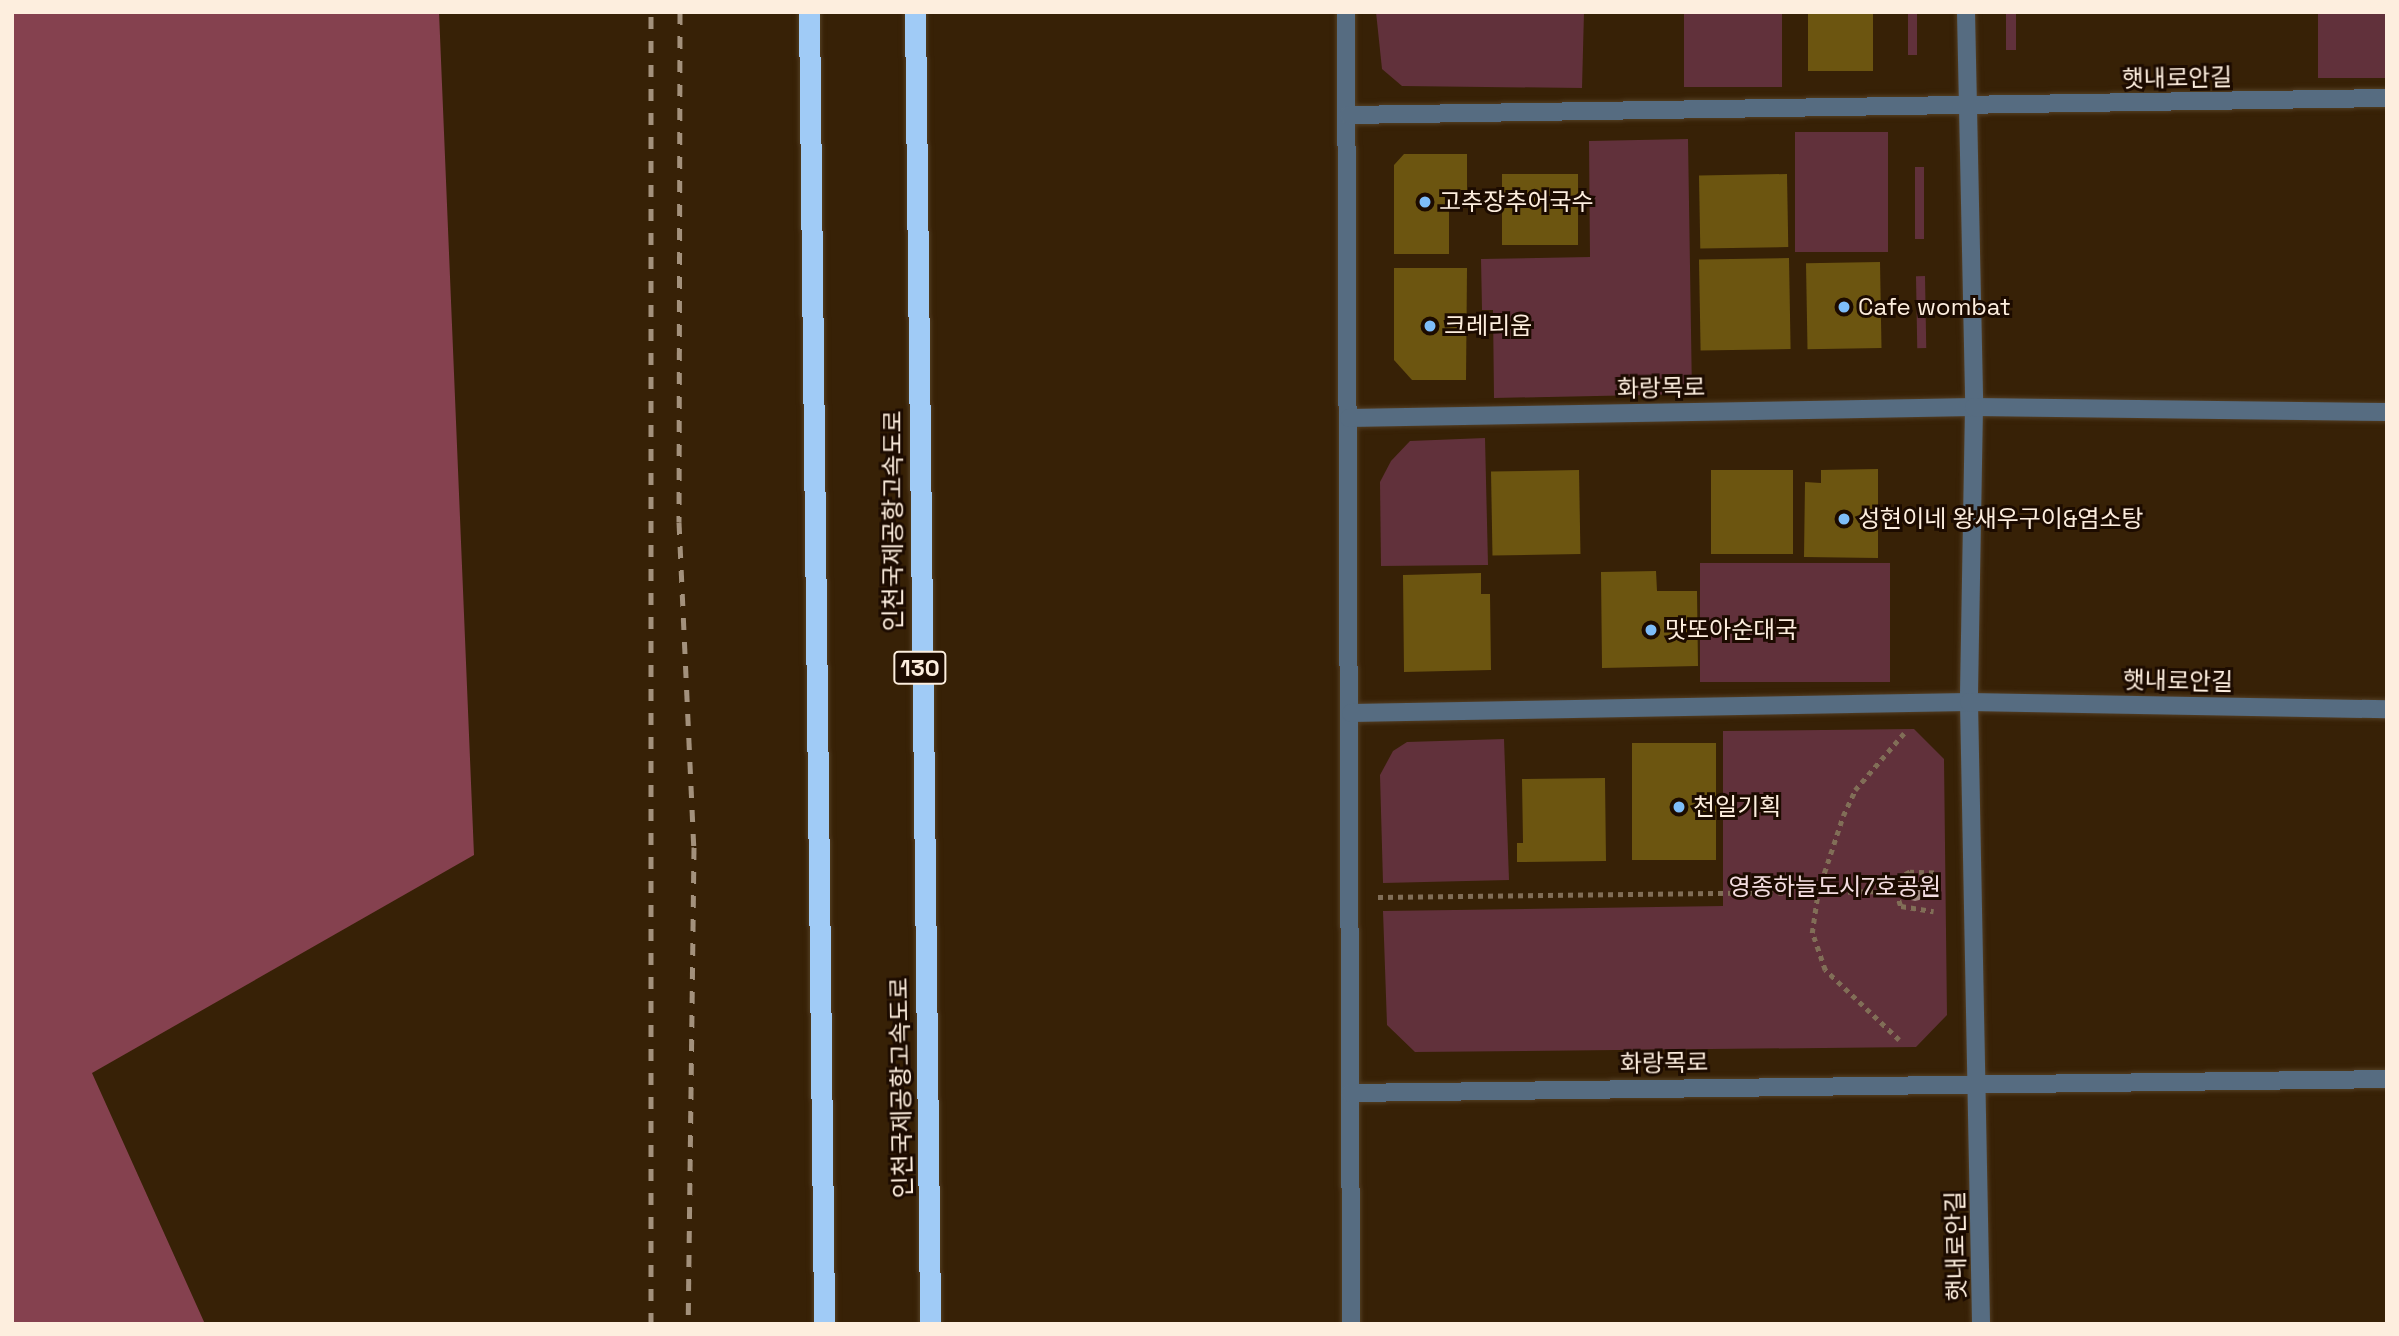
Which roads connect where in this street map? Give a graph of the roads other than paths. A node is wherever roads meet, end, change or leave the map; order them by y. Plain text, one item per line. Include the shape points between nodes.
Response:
1 (809, 12) edge
2 (915, 12) edge
3 (1346, 12) edge
4 (1966, 12) edge
5 (2387, 98) edge
6 (1968, 107) junction
7 (1349, 115) junction
8 (1973, 407) junction
9 (2387, 412) edge
10 (1349, 418) junction
11 (1969, 702) junction
12 (2387, 709) edge
13 (1352, 713) junction
14 (2387, 1079) edge
15 (1978, 1083) junction
16 (1350, 1093) junction
17 (824, 1324) edge
18 (930, 1324) edge
19 (1352, 1324) edge
20 (1981, 1324) edge

1 - 17 highway
2 - 18 highway, 인천국제공항고속도로 / 130
3 - 7 street
4 - 6 street, 햇내로안길
5 - 6 street, 햇내로안길
6 - 7 street
6 - 8 street, 햇내로안길
7 - 10 street
8 - 9 street
8 - 10 street, 화랑목로
8 - 11 street, 햇내로안길
10 - 13 street
11 - 12 street, 햇내로안길
11 - 13 street
11 - 15 street, 햇내로안길
13 - 16 street
14 - 15 street
15 - 16 street, 화랑목로
15 - 20 street, 햇내로안길
16 - 19 street

